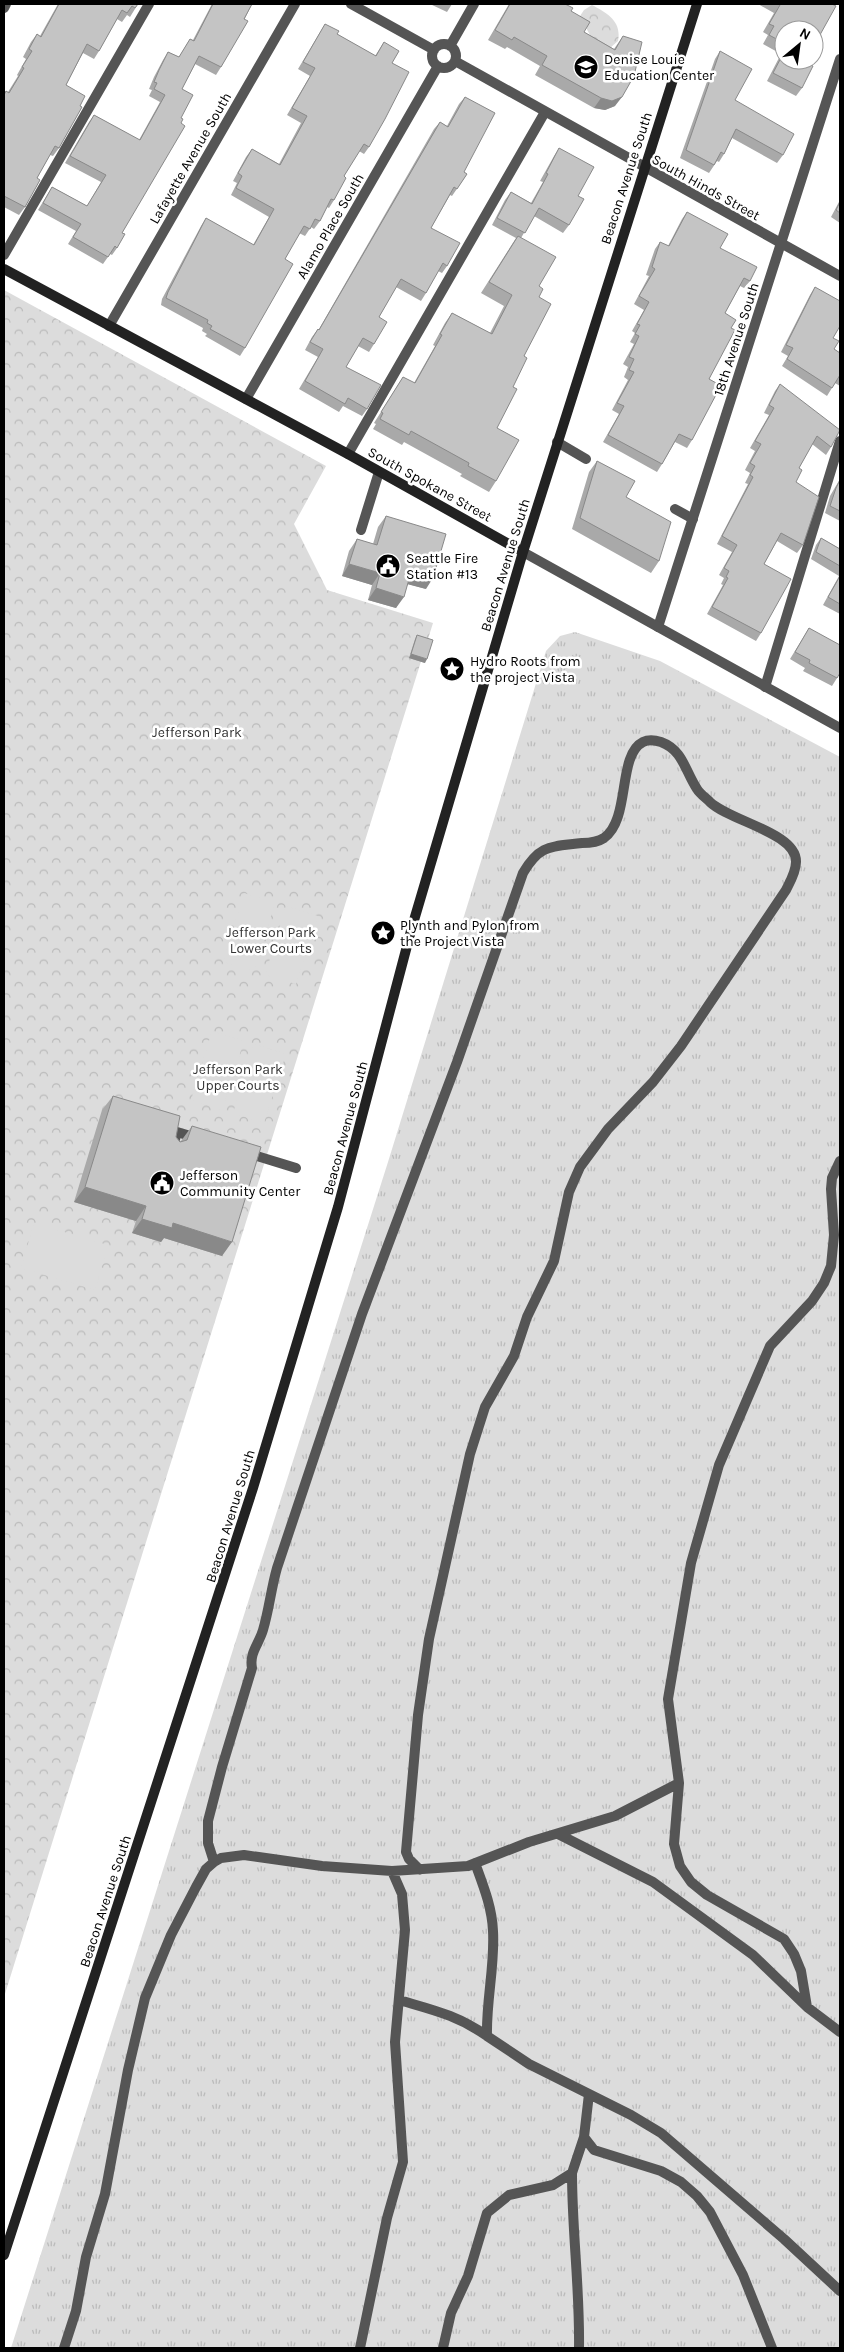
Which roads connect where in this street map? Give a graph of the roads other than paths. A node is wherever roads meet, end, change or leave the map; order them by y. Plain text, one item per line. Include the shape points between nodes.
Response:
1 (6, 4) edge
2 (149, 4) edge
3 (295, 4) edge
4 (351, 4) edge
5 (474, 4) edge
6 (697, 4) edge
7 (4, 8) edge
8 (450, 46) junction
9 (434, 50) junction
10 (840, 58) edge
11 (455, 61) junction
12 (438, 66) junction
13 (545, 112) junction
14 (644, 167) junction
15 (781, 244) junction
16 (4, 255) edge
17 (4, 269) edge
18 (840, 276) edge
19 (109, 326) junction
20 (246, 399) junction
21 (840, 441) edge
22 (557, 442) junction
23 (348, 454) junction
24 (586, 459) dead end
25 (379, 472) junction
26 (675, 509) dead end
27 (693, 519) junction
28 (361, 530) dead end
29 (523, 552) junction
30 (658, 627) junction
31 (765, 687) junction
32 (840, 728) edge
33 (206, 1141) edge
34 (172, 1150) edge
35 (234, 1150) edge
36 (840, 1162) edge
37 (296, 1168) dead end
38 (679, 1783) junction
39 (558, 1834) junction
40 (214, 1862) junction
41 (475, 1863) junction
42 (420, 1870) junction
43 (392, 1871) junction
44 (399, 2000) junction
45 (807, 2007) junction
46 (840, 2032) edge
47 (487, 2036) junction
48 (588, 2094) junction
49 (584, 2137) junction
50 (572, 2173) junction
51 (4, 2254) edge
52 (840, 2291) edge
53 (64, 2348) edge
54 (360, 2348) edge
55 (443, 2348) edge
56 (579, 2348) edge
57 (772, 2348) edge

1 - 7 street
2 - 16 street
3 - 19 street, Lafayette Avenue South
4 - 9 street
5 - 8 street
6 - 14 main road, Beacon Avenue South
8 - 9 street via 442,45
8 - 11 street via 455,52
9 - 12 street via 433,58
10 - 15 street, 18th Avenue South
11 - 12 street via 447,68
11 - 13 street, South Hinds Street
12 - 20 street, Alamo Place South
13 - 14 street, South Hinds Street
13 - 23 street
14 - 15 street, South Hinds Street
14 - 22 main road, Beacon Avenue South
15 - 18 street, South Hinds Street
15 - 27 street, 18th Avenue South
17 - 19 main road, South Spokane Street
19 - 20 main road, South Spokane Street
20 - 23 main road, South Spokane Street
21 - 31 street
22 - 24 street
22 - 29 main road, Beacon Avenue South
23 - 25 main road, South Spokane Street
25 - 28 street
25 - 29 main road, South Spokane Street
26 - 27 street
27 - 30 street, 18th Avenue South
29 - 30 street, South Spokane Street
29 - 51 main road, Beacon Avenue South via 412,927 338,1207 253,1488
30 - 31 street, South Spokane Street
31 - 32 street, South Spokane Street
33 - 34 street via 177,1132
35 - 37 street
36 - 38 street via 830,1189 834,1236 831,1266 812,1301 770,1346 760,1365 719,1465 703,1516 691,1563 668,1699
38 - 39 street via 615,1816
38 - 45 street via 674,1844 680,1866 691,1882 707,1895 784,1938 800,1971
39 - 41 street
39 - 45 street via 653,1882 753,1955
40 - 42 street via 208,1843 208,1821 250,1674 252,1653 263,1631 277,1568 362,1314 457,1062 523,874 544,848 593,842 610,832 620,810 630,760 637,746 654,740 676,751 697,790 714,806 781,838 792,848 796,863 786,890 681,1046 653,1082 608,1129 580,1167 569,1192 554,1261 527,1317 514,1356 485,1407 470,1454 429,1639 418,1715 406,1852
40 - 43 street via 244,1855 322,1866
40 - 53 street via 206,1870 171,1935 145,1998 105,2194
41 - 42 street
41 - 47 street via 488,1900 493,1931
42 - 43 street
43 - 44 street via 402,1894 405,1930
44 - 47 street via 445,2013 467,2022
44 - 54 street via 395,2042 403,2162 387,2218
45 - 46 street
47 - 48 street via 529,2064
48 - 49 street
48 - 52 street via 662,2133
49 - 50 street
49 - 57 street via 594,2150 661,2171 697,2196 710,2212 743,2275
50 - 55 street via 553,2184 509,2195 487,2213 468,2276 450,2313
50 - 56 street

